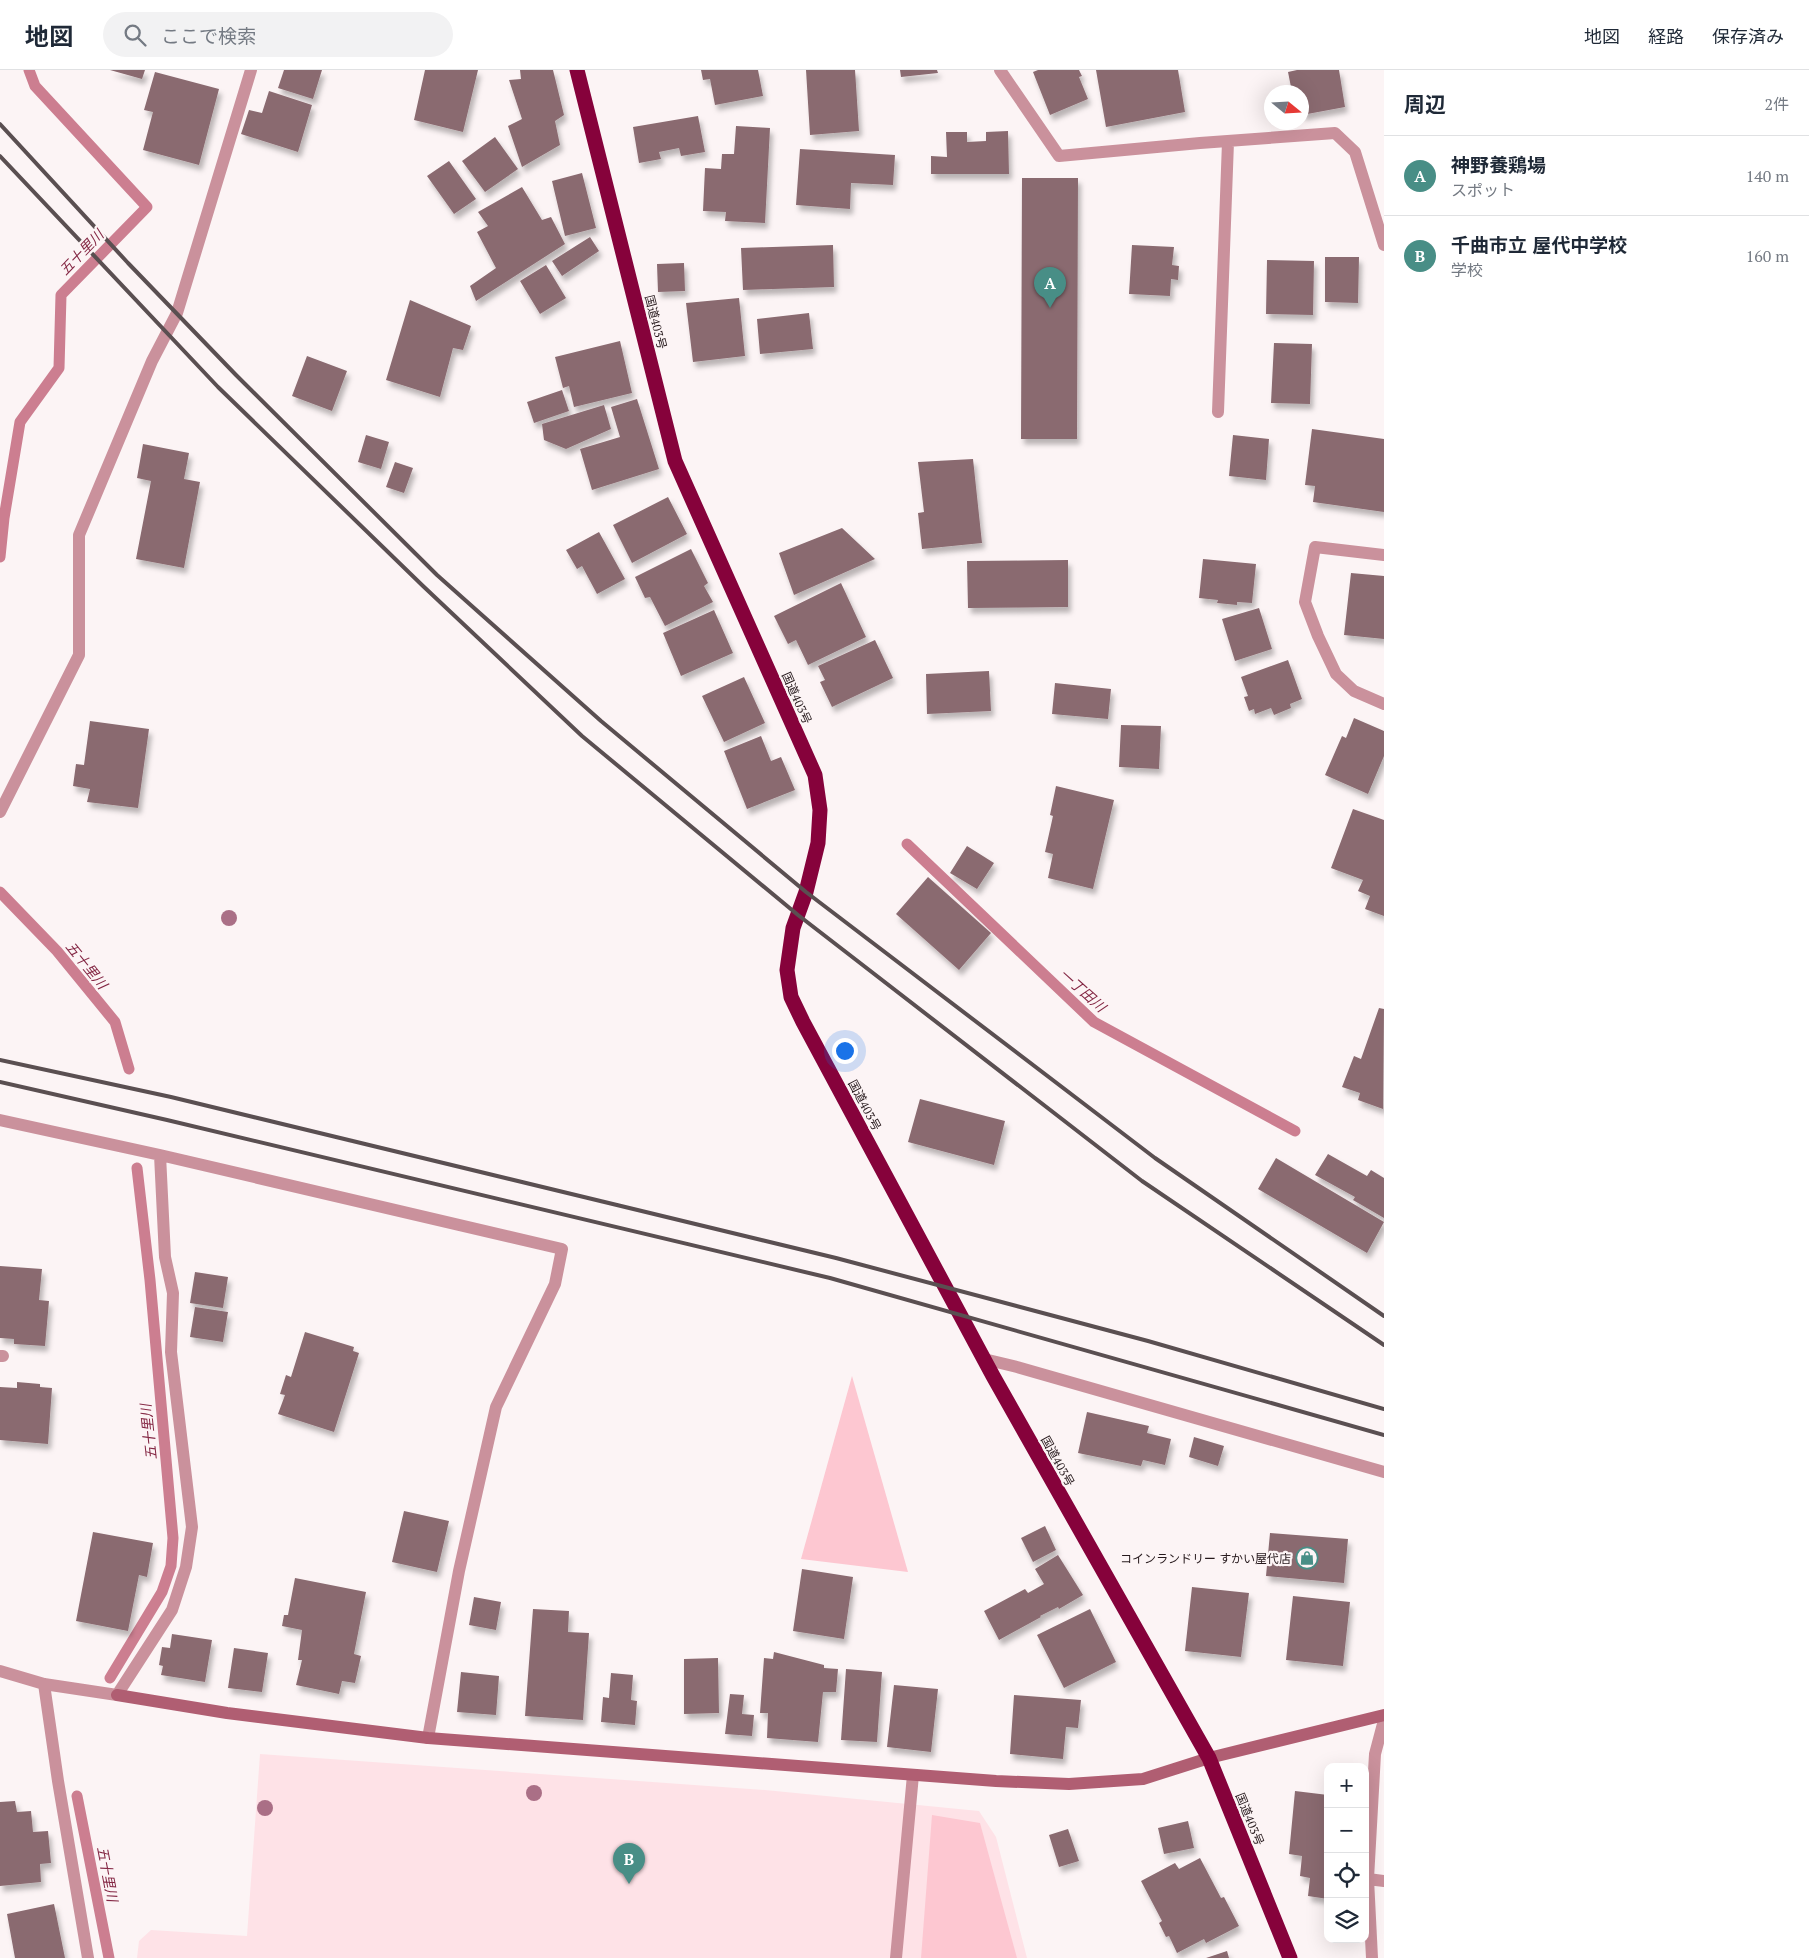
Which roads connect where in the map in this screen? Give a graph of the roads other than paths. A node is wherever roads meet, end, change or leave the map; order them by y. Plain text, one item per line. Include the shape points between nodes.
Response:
1 (251, 70) edge
2 (577, 70) edge
3 (1000, 70) edge
4 (1228, 142) junction
5 (1384, 245) edge
6 (1218, 412) dead end
7 (1384, 555) edge
8 (1384, 704) edge
9 (0, 812) edge
10 (0, 1120) edge
11 (160, 1155) junction
12 (984, 1360) junction
13 (1384, 1472) edge
14 (0, 1671) edge
15 (44, 1684) junction
16 (116, 1695) junction
17 (1384, 1715) edge
18 (1384, 1720) edge
19 (428, 1738) junction
20 (1209, 1758) junction
21 (913, 1775) junction
22 (1369, 1861) edge
23 (1369, 1879) edge
24 (1384, 1881) edge
25 (1369, 1898) edge
26 (88, 1958) edge
27 (896, 1958) edge
28 (1290, 1958) edge
29 (1372, 1958) edge

1 - 9 street via 177,313 152,361 79,535 78,655
2 - 12 highway, 国道403号 via 676,461 815,775 820,810 818,843 793,928 787,970 791,996
3 - 4 street via 1058,156
4 - 5 street via 1334,134 1355,152
4 - 6 street
7 - 8 street via 1315,547 1305,602 1336,674 1354,691
10 - 11 street
11 - 16 street via 165,1257 172,1293 171,1352 192,1527 186,1567 172,1610
11 - 19 street via 562,1249 555,1284 496,1407 459,1571
12 - 13 street
12 - 20 highway, 国道403号
14 - 15 street
15 - 16 street
15 - 26 street
16 - 19 street via 227,1713
17 - 20 street
18 - 22 street via 1375,1754
19 - 21 street
20 - 21 street via 1143,1779 1069,1784
20 - 28 highway, 国道403号
21 - 27 street
23 - 24 street
25 - 29 street

